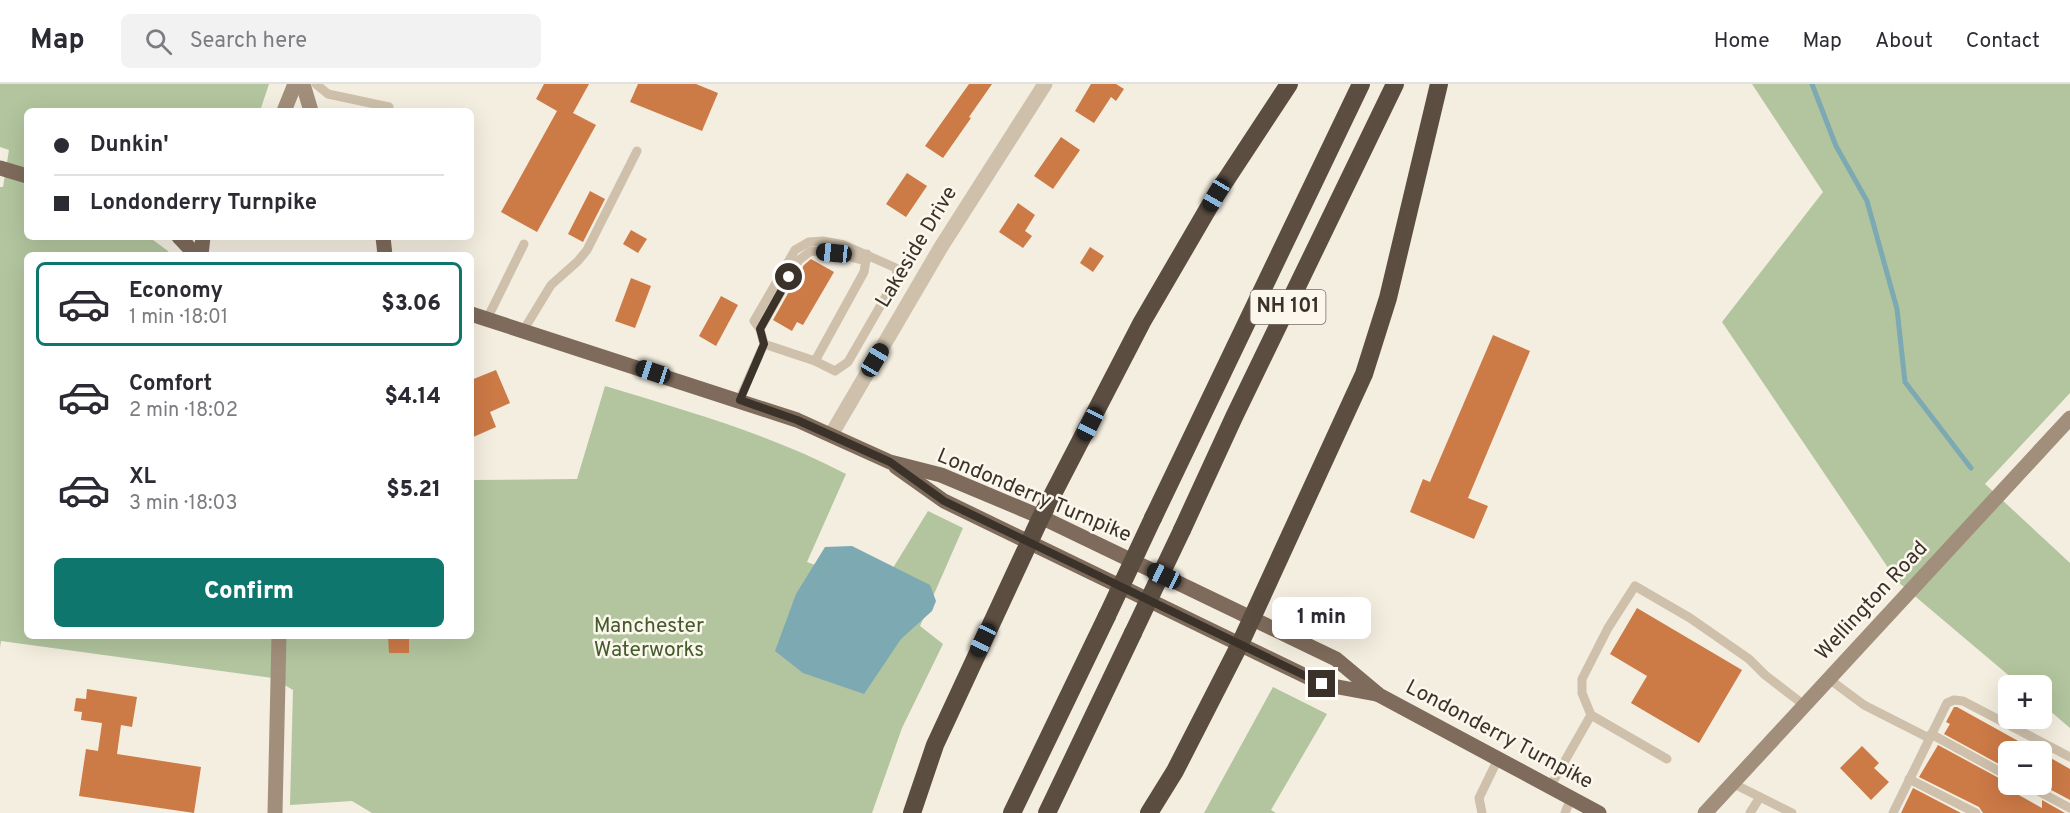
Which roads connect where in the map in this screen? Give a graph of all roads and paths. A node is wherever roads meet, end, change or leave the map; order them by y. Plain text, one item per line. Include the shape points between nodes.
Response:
1 (295, 84) edge
2 (303, 84) edge
3 (316, 84) edge
4 (1045, 84) edge
5 (1289, 84) edge
6 (1361, 84) edge
7 (1395, 84) edge
8 (1439, 84) edge
9 (389, 107) dead end
10 (285, 108) edge
11 (310, 108) edge
12 (637, 151) dead end
13 (0, 168) edge
14 (24, 175) edge
15 (182, 240) edge
16 (524, 244) dead end
17 (193, 252) edge
18 (867, 258) junction
19 (476, 317) edge
20 (523, 331) junction
21 (764, 344) junction
22 (815, 361) junction
23 (740, 400) junction
24 (2070, 418) edge
25 (831, 435) junction
26 (890, 462) junction
27 (1041, 517) junction
28 (1029, 544) junction
29 (1251, 618) junction
30 (279, 639) edge
31 (1240, 644) junction
32 (1829, 679) junction
33 (1379, 695) junction
34 (1804, 705) junction
35 (1591, 715) junction
36 (1930, 736) junction
37 (2070, 757) edge
38 (1498, 759) junction
39 (1667, 759) dead end
40 (1998, 771) edge
41 (1909, 779) junction
42 (1732, 783) junction
43 (1550, 787) junction
44 (2046, 795) edge
45 (1760, 797) junction
46 (1571, 798) junction
47 (2070, 808) edge
48 (275, 813) edge
49 (912, 813) edge
50 (1012, 813) edge
51 (1047, 813) edge
52 (1149, 813) edge
53 (1482, 813) edge
54 (1565, 813) edge
55 (1599, 813) edge
56 (1705, 813) edge
57 (1750, 813) edge
58 (1792, 813) edge
59 (1893, 813) edge
60 (1976, 813) edge

1 - 10 main road
2 - 11 main road
3 - 9 lane via 328,94
4 - 25 street, Lakeside Drive via 941,247
5 - 27 highway via 1216,195 1142,322
6 - 50 highway, NH 101, bridge
7 - 51 highway, NH 101, bridge
8 - 29 highway via 1388,297 1364,374
12 - 20 lane via 587,250 551,285
13 - 14 main road
15 - 17 main road
16 - 19 lane
18 - 21 lane via 811,251 799,260 757,325
18 - 22 lane via 864,272
18 - 22 lane via 896,268 897,277 848,362 835,371
19 - 20 main road, Londonderry Turnpike
20 - 23 main road, Londonderry Turnpike
21 - 22 lane
21 - 23 lane
23 - 25 main road, Londonderry Turnpike
24 - 32 main road, Wellington Road
25 - 26 main road, Londonderry Turnpike
26 - 27 main road, Londonderry Turnpike via 941,475
26 - 28 main road, Londonderry Turnpike via 944,501
27 - 28 highway
27 - 29 main road, Londonderry Turnpike
28 - 31 main road, Londonderry Turnpike
28 - 49 highway via 935,745
29 - 31 highway
29 - 33 main road, Londonderry Turnpike via 1336,658
30 - 48 main road
31 - 33 main road, Londonderry Turnpike via 1322,684
31 - 52 highway
32 - 34 main road, Wellington Road
32 - 36 lane via 1864,705
33 - 38 main road, Londonderry Turnpike
34 - 35 lane via 1749,659 1635,586 1582,679 1582,693
34 - 42 main road, Wellington Road
35 - 39 lane
35 - 43 lane
36 - 37 lane via 1947,703 1963,701
36 - 40 lane
36 - 41 lane
38 - 43 main road, Londonderry Turnpike
38 - 53 lane via 1479,798
41 - 59 lane
41 - 60 lane
42 - 45 lane
42 - 56 main road, Wellington Road
43 - 46 main road, Londonderry Turnpike
44 - 47 lane
45 - 57 lane
45 - 58 lane
46 - 54 lane
46 - 55 main road, Londonderry Turnpike

